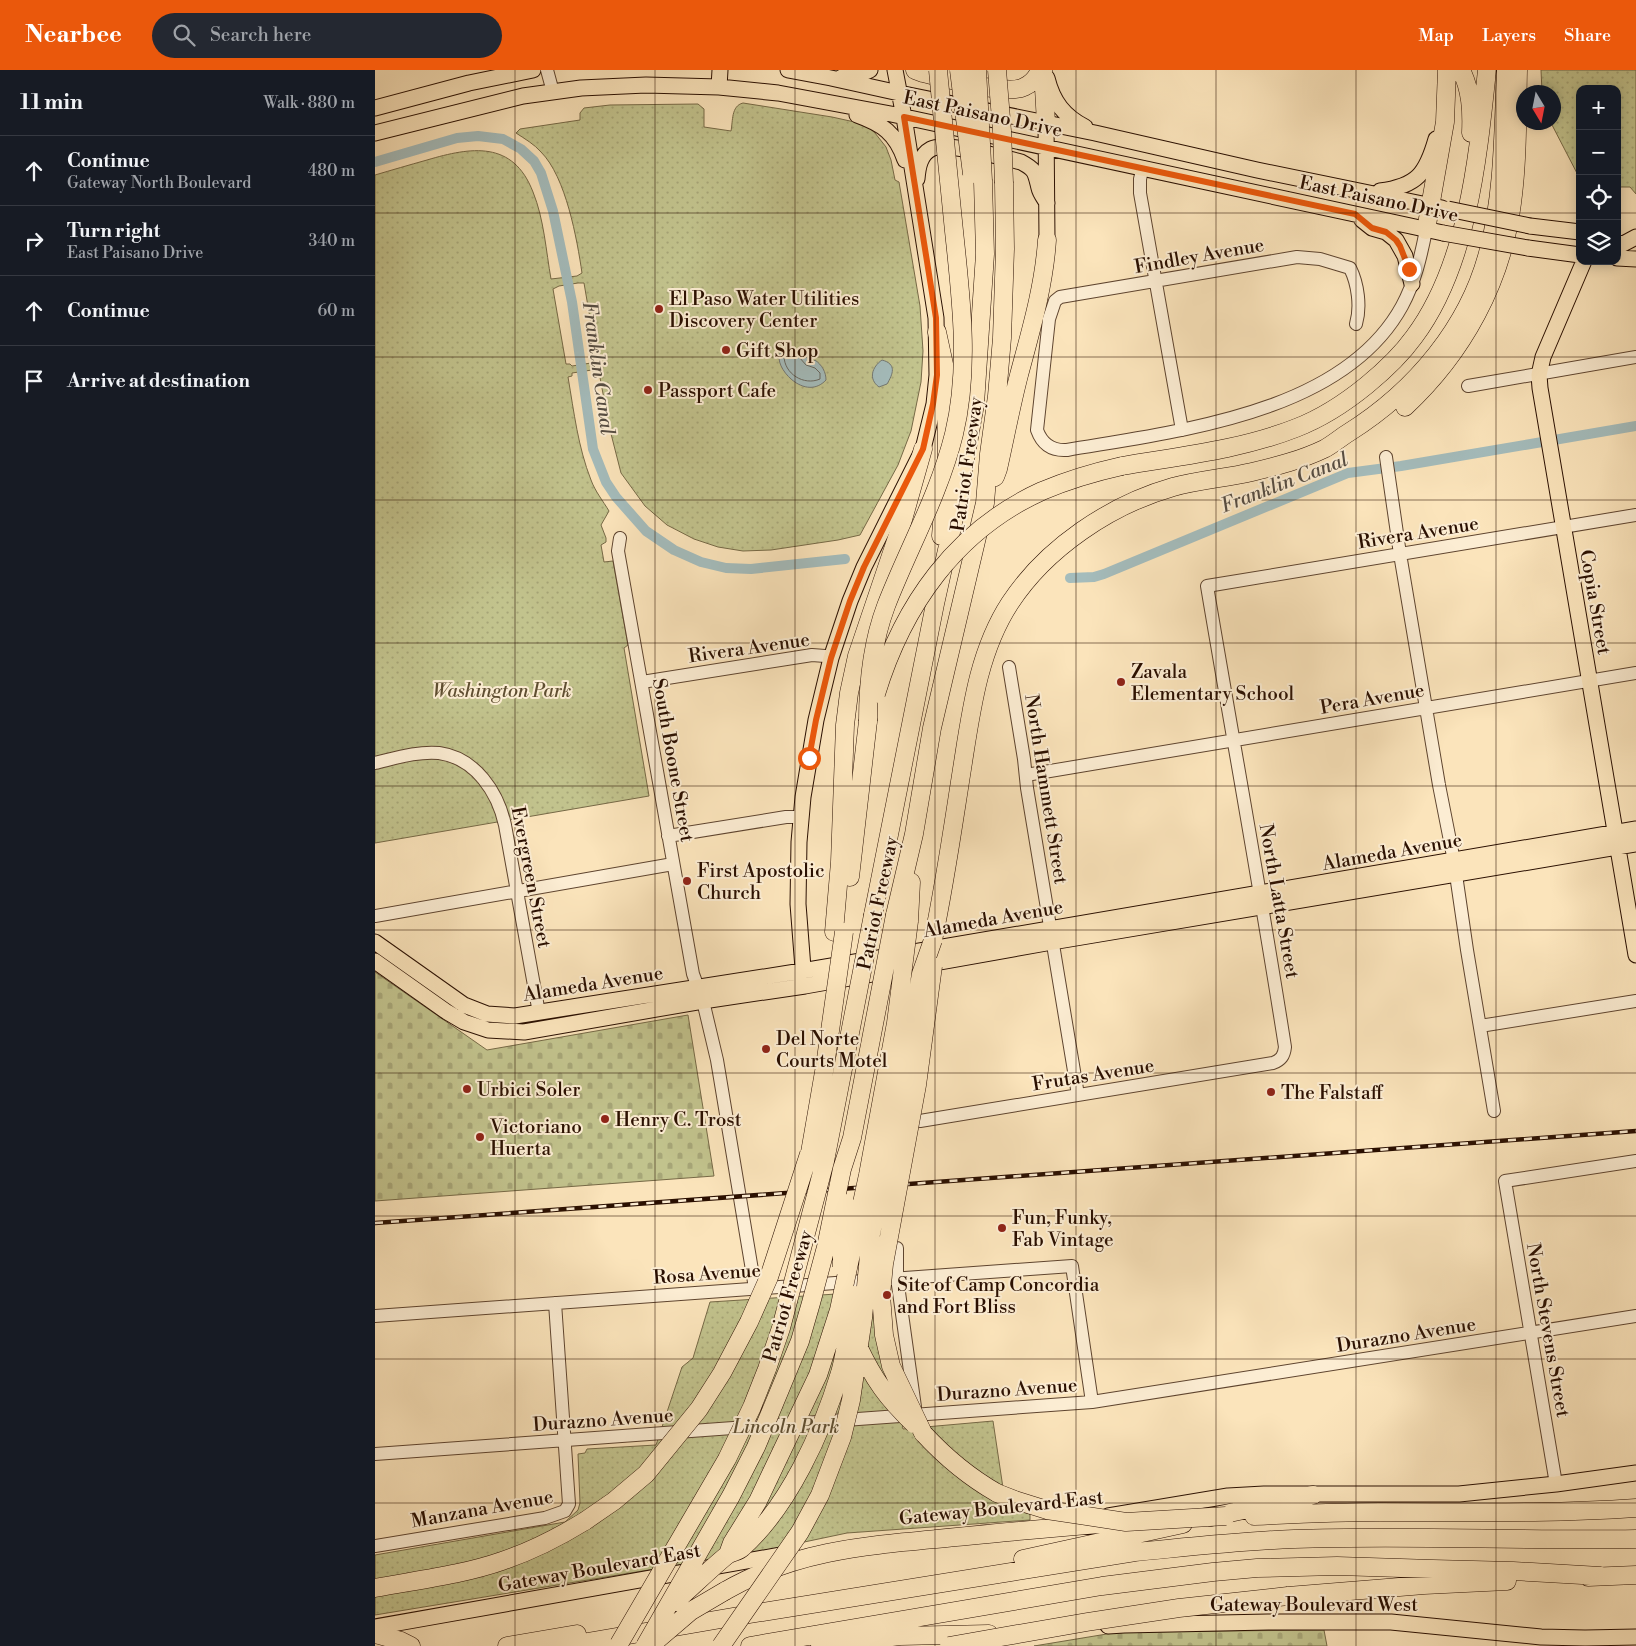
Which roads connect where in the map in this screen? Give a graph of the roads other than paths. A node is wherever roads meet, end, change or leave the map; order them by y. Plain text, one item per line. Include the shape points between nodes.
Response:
1 (533, 70) edge
2 (547, 70) edge
3 (720, 70) edge
4 (788, 70) edge
5 (870, 70) edge
6 (895, 70) edge
7 (915, 70) edge
8 (938, 70) edge
9 (959, 70) edge
10 (977, 70) edge
11 (997, 70) edge
12 (1004, 70) edge
13 (1043, 70) edge
14 (1447, 70) edge
15 (1461, 70) edge
16 (1487, 70) edge
17 (1506, 70) edge
18 (1518, 70) edge
19 (831, 78) junction
20 (719, 87) junction
21 (553, 92) junction
22 (899, 93) junction
23 (824, 101) junction
24 (1445, 106) junction
25 (375, 108) edge
26 (904, 117) junction
27 (1046, 123) junction
28 (1002, 131) junction
29 (375, 133) edge
30 (1095, 133) junction
31 (1047, 148) junction
32 (1143, 167) junction
33 (1257, 170) junction
34 (978, 178) junction
35 (1208, 182) junction
36 (1471, 184) junction
37 (916, 192) junction
38 (1371, 192) junction
39 (1047, 203) junction
40 (1430, 205) junction
41 (1355, 214) junction
42 (1434, 231) junction
43 (1576, 232) edge
44 (1621, 235) edge
45 (1636, 237) edge
46 (1047, 240) joint
47 (1621, 244) edge
48 (1576, 254) edge
49 (1621, 258) edge
50 (1636, 259) edge
51 (1582, 265) edge
52 (1156, 281) junction
53 (1412, 284) junction
54 (1356, 324) dead end
55 (937, 332) junction
56 (1636, 357) edge
57 (1539, 375) junction
58 (1468, 386) dead end
59 (1182, 430) junction
60 (1349, 433) junction
61 (923, 449) junction
62 (1386, 457) dead end
63 (985, 503) junction
64 (1636, 515) edge
65 (1563, 527) junction
66 (620, 538) dead end
67 (1400, 554) junction
68 (1207, 586) joint
69 (935, 604) junction
70 (831, 658) junction
71 (1009, 667) dead end
72 (1636, 672) edge
73 (1589, 681) junction
74 (642, 682) junction
75 (1427, 708) junction
76 (868, 721) junction
77 (1233, 740) junction
78 (375, 762) edge
79 (1026, 775) junction
80 (801, 817) junction
81 (1636, 829) edge
82 (668, 836) junction
83 (1616, 840) junction
84 (1636, 844) edge
85 (673, 864) junction
86 (1455, 867) junction
87 (517, 891) junction
88 (1262, 900) junction
89 (375, 916) edge
90 (902, 918) junction
91 (839, 932) junction
92 (1051, 936) junction
93 (933, 940) junction
94 (375, 942) edge
95 (1636, 955) edge
96 (375, 961) edge
97 (803, 978) junction
98 (700, 994) junction
99 (1636, 1001) edge
100 (539, 1013) junction
101 (1480, 1026) junction
102 (1273, 1063) joint
103 (1078, 1095) junction
104 (1494, 1110) dead end
105 (920, 1121) dead end
106 (852, 1138) junction
107 (809, 1154) junction
108 (1636, 1161) edge
109 (871, 1234) junction
110 (780, 1246) junction
111 (897, 1248) dead end
112 (897, 1278) junction
113 (793, 1279) junction
114 (755, 1288) junction
115 (555, 1303) junction
116 (375, 1316) edge
117 (1636, 1316) edge
118 (1530, 1334) junction
119 (1092, 1402) junction
120 (916, 1414) junction
121 (923, 1433) junction
122 (565, 1440) junction
123 (375, 1454) edge
124 (1636, 1473) edge
125 (1556, 1484) junction
126 (1313, 1495) junction
127 (1636, 1508) edge
128 (1126, 1522) junction
129 (1636, 1539) edge
130 (375, 1546) edge
131 (702, 1546) junction
132 (728, 1554) junction
133 (1600, 1576) junction
134 (1636, 1576) edge
135 (375, 1588) edge
136 (842, 1599) junction
137 (755, 1613) junction
138 (375, 1627) edge
139 (1074, 1631) junction
140 (375, 1634) edge
141 (1636, 1637) edge
142 (1585, 1642) edge
143 (758, 1645) edge
144 (411, 1646) edge
145 (507, 1646) edge
146 (563, 1646) edge
147 (619, 1646) edge
148 (645, 1646) edge
149 (650, 1646) edge
150 (659, 1646) edge
151 (721, 1646) edge
152 (820, 1646) edge
153 (949, 1646) edge
154 (992, 1646) edge

1 - 25 main road
2 - 21 street
3 - 20 main road
4 - 19 main road, East Paisano Drive
5 - 19 main road via 855,76
6 - 22 main road
7 - 13 highway via 1013,90 1024,88
8 - 76 highway, bridge via 962,306 961,387 954,433 942,474 885,607 868,685
9 - 34 highway, bridge
10 - 34 highway, bridge
11 - 28 highway, bridge
12 - 28 highway, bridge
13 - 27 highway
13 - 30 main road via 1056,103 1071,119
14 - 24 highway
15 - 36 highway via 1467,82 1470,102
16 - 36 highway
17 - 60 highway via 1494,229 1475,290 1446,341 1423,372 1390,404
18 - 60 highway via 1512,204 1506,237 1485,299 1462,340 1423,390 1389,420
19 - 22 main road, East Paisano Drive
20 - 21 main road, East Paisano Drive via 646,85
20 - 23 main road, East Paisano Drive
21 - 29 main road, East Paisano Drive via 491,103
22 - 26 main road
22 - 27 main road, East Paisano Drive
23 - 26 main road, East Paisano Drive
23 - 37 main road via 870,119 890,132 904,156
24 - 38 main road via 1423,173 1405,185
24 - 40 highway
26 - 31 main road, East Paisano Drive
26 - 37 main road
27 - 30 main road, East Paisano Drive
27 - 31 main road
28 - 63 highway, Patriot Freeway, bridge via 1005,274 997,396
30 - 33 main road, East Paisano Drive
31 - 32 main road, East Paisano Drive
31 - 39 main road
32 - 35 main road, East Paisano Drive
32 - 52 street via 1140,193
33 - 35 main road via 1241,181
33 - 38 main road, East Paisano Drive
34 - 69 highway, Patriot Freeway via 985,254 975,404
35 - 41 main road, East Paisano Drive
36 - 76 highway, bridge via 1464,227 1450,270 1415,337 1395,361 1327,413 1296,428 1255,442 1122,466 1068,481 1041,492 992,521 951,556 913,607 893,645
37 - 39 main road via 919,164 924,154 938,146 952,147 1028,166 1036,173 1039,190
37 - 55 main road
38 - 40 main road, East Paisano Drive
39 - 46 main road
40 - 42 highway
40 - 43 main road, East Paisano Drive, bridge via 1530,226
41 - 42 main road, East Paisano Drive
41 - 53 main road via 1372,228 1386,232 1396,240 1405,256
42 - 48 main road, East Paisano Drive, bridge
42 - 53 street
44 - 45 main road
45 - 47 main road
46 - 63 highway via 1038,302 998,469
49 - 50 main road
51 - 57 main road, Copia Street via 1543,356
52 - 54 street, Findley Avenue via 1297,257 1320,259 1350,268 1355,280 1359,313
52 - 59 street
52 - 59 street, Findley Avenue via 1060,297 1055,301 1049,318 1036,424 1039,436 1050,448 1067,450
53 - 59 street via 1389,327 1345,369 1316,386 1251,412
55 - 61 main road via 937,375
55 - 69 highway via 947,390 947,462
56 - 57 street
57 - 58 street
57 - 65 main road, Copia Street
60 - 93 highway via 1325,448 1285,464 1199,481 1139,499 1088,526 1027,581 1010,603 984,659 971,714
61 - 70 main road via 864,567
61 - 91 highway via 857,656 849,693 845,725
62 - 67 street
63 - 90 highway, Patriot Freeway via 932,728
64 - 65 street, Rivera Avenue
65 - 67 street, Rivera Avenue
65 - 73 main road, Copia Street
66 - 74 street, South Boone Street via 618,551
67 - 68 street, Rivera Avenue
67 - 75 street
68 - 77 street, North Latta Street
69 - 113 highway, Patriot Freeway, bridge via 825,1161
70 - 74 street, Rivera Avenue via 812,655
70 - 80 main road via 816,720
71 - 79 street, North Hammett Street
72 - 73 street, Pera Avenue
73 - 75 street, Pera Avenue
73 - 83 main road, Copia Street
74 - 82 street, South Boone Street
75 - 77 street, Pera Avenue
75 - 86 street
76 - 91 highway
77 - 79 street, Pera Avenue
77 - 88 street, North Latta Street
78 - 87 street, Evergreen Street via 440,753 456,758 479,775 489,785 502,809
79 - 92 street, North Hammett Street
80 - 82 street
80 - 97 main road via 798,904
81 - 83 main road, Alameda Avenue
82 - 85 street, South Boone Street
83 - 84 main road, Alameda Avenue
83 - 86 main road, Alameda Avenue
83 - 95 main road, Copia Street
85 - 87 street
85 - 98 street, South Boone Street via 693,974
86 - 88 main road, Alameda Avenue
86 - 101 street
87 - 89 street
87 - 100 street, Evergreen Street
88 - 92 main road, Alameda Avenue
88 - 102 street, North Latta Street via 1285,1047 1284,1055
90 - 106 highway, Patriot Freeway, bridge
90 - 132 highway, bridge via 896,1023 869,1175 839,1310 819,1374 758,1501
91 - 107 highway, bridge via 825,1066
91 - 110 highway, bridge
92 - 97 main road, Alameda Avenue
92 - 103 street, North Hammett Street
93 - 109 highway, bridge via 921,974
93 - 121 highway, bridge via 933,975 881,1295 884,1335 891,1366
94 - 100 main road, Alameda Avenue via 471,1008 496,1016
96 - 98 main road, Alameda Avenue via 455,1017 497,1032 524,1032
97 - 98 main road, Alameda Avenue
98 - 100 main road, Alameda Avenue
98 - 114 street, South Boone Street via 717,1060
99 - 101 street
101 - 104 street
102 - 103 street, Frutas Avenue
103 - 105 street, Frutas Avenue
106 - 121 highway, bridge via 842,1242 847,1306 855,1338 868,1366 896,1407
106 - 131 highway, Patriot Freeway, bridge via 800,1341 756,1447
107 - 110 highway, bridge
107 - 113 highway, bridge via 794,1248
108 - 118 street, North Stevens Street via 1505,1181
109 - 132 highway, bridge via 861,1265 840,1372 821,1429 782,1500 759,1531 741,1550
109 - 151 highway, bridge via 859,1345 842,1437 820,1495 800,1532
110 - 135 highway, bridge via 749,1322 722,1373 699,1410 646,1474 585,1521 530,1550 501,1562 465,1571
111 - 112 street
112 - 114 street, Rosa Avenue
112 - 119 street, Rosa Avenue via 1072,1266
112 - 120 street
113 - 147 highway, Patriot Freeway, bridge via 781,1328 752,1407 727,1459
114 - 115 street, Rosa Avenue
115 - 116 street, Rosa Avenue
115 - 122 street
117 - 118 street, Durazno Avenue
118 - 119 street, Durazno Avenue
118 - 125 street, North Stevens Street
119 - 120 street, Durazno Avenue
120 - 122 street, Durazno Avenue
121 - 128 highway, bridge via 963,1472 997,1493 1047,1510
122 - 123 street, Durazno Avenue
122 - 130 street, Manzana Avenue via 569,1504 565,1511 545,1518
124 - 125 main road, Gateway Boulevard East
125 - 126 main road, Gateway Boulevard East via 1459,1494
126 - 136 highway via 1036,1557 904,1581
126 - 138 main road, Gateway Boulevard East via 1228,1496 1111,1515 849,1543
127 - 128 highway, bridge via 1226,1516
128 - 149 highway, bridge via 893,1543 794,1560 739,1583 691,1611
129 - 136 highway via 1340,1538 1246,1542 1135,1552
131 - 148 highway, Patriot Freeway, bridge
131 - 150 highway, bridge
132 - 147 highway, bridge via 673,1604
133 - 134 highway
133 - 143 highway via 1433,1568 1257,1568 1102,1586
133 - 153 highway, bridge via 1288,1596 1179,1608
136 - 137 highway
137 - 145 highway via 705,1613
137 - 146 highway
139 - 142 main road, Gateway Boulevard West via 1124,1625 1391,1622
139 - 152 highway via 901,1636
139 - 154 street, Gateway Boulevard West
140 - 144 highway
141 - 142 main road, Gateway Boulevard West

